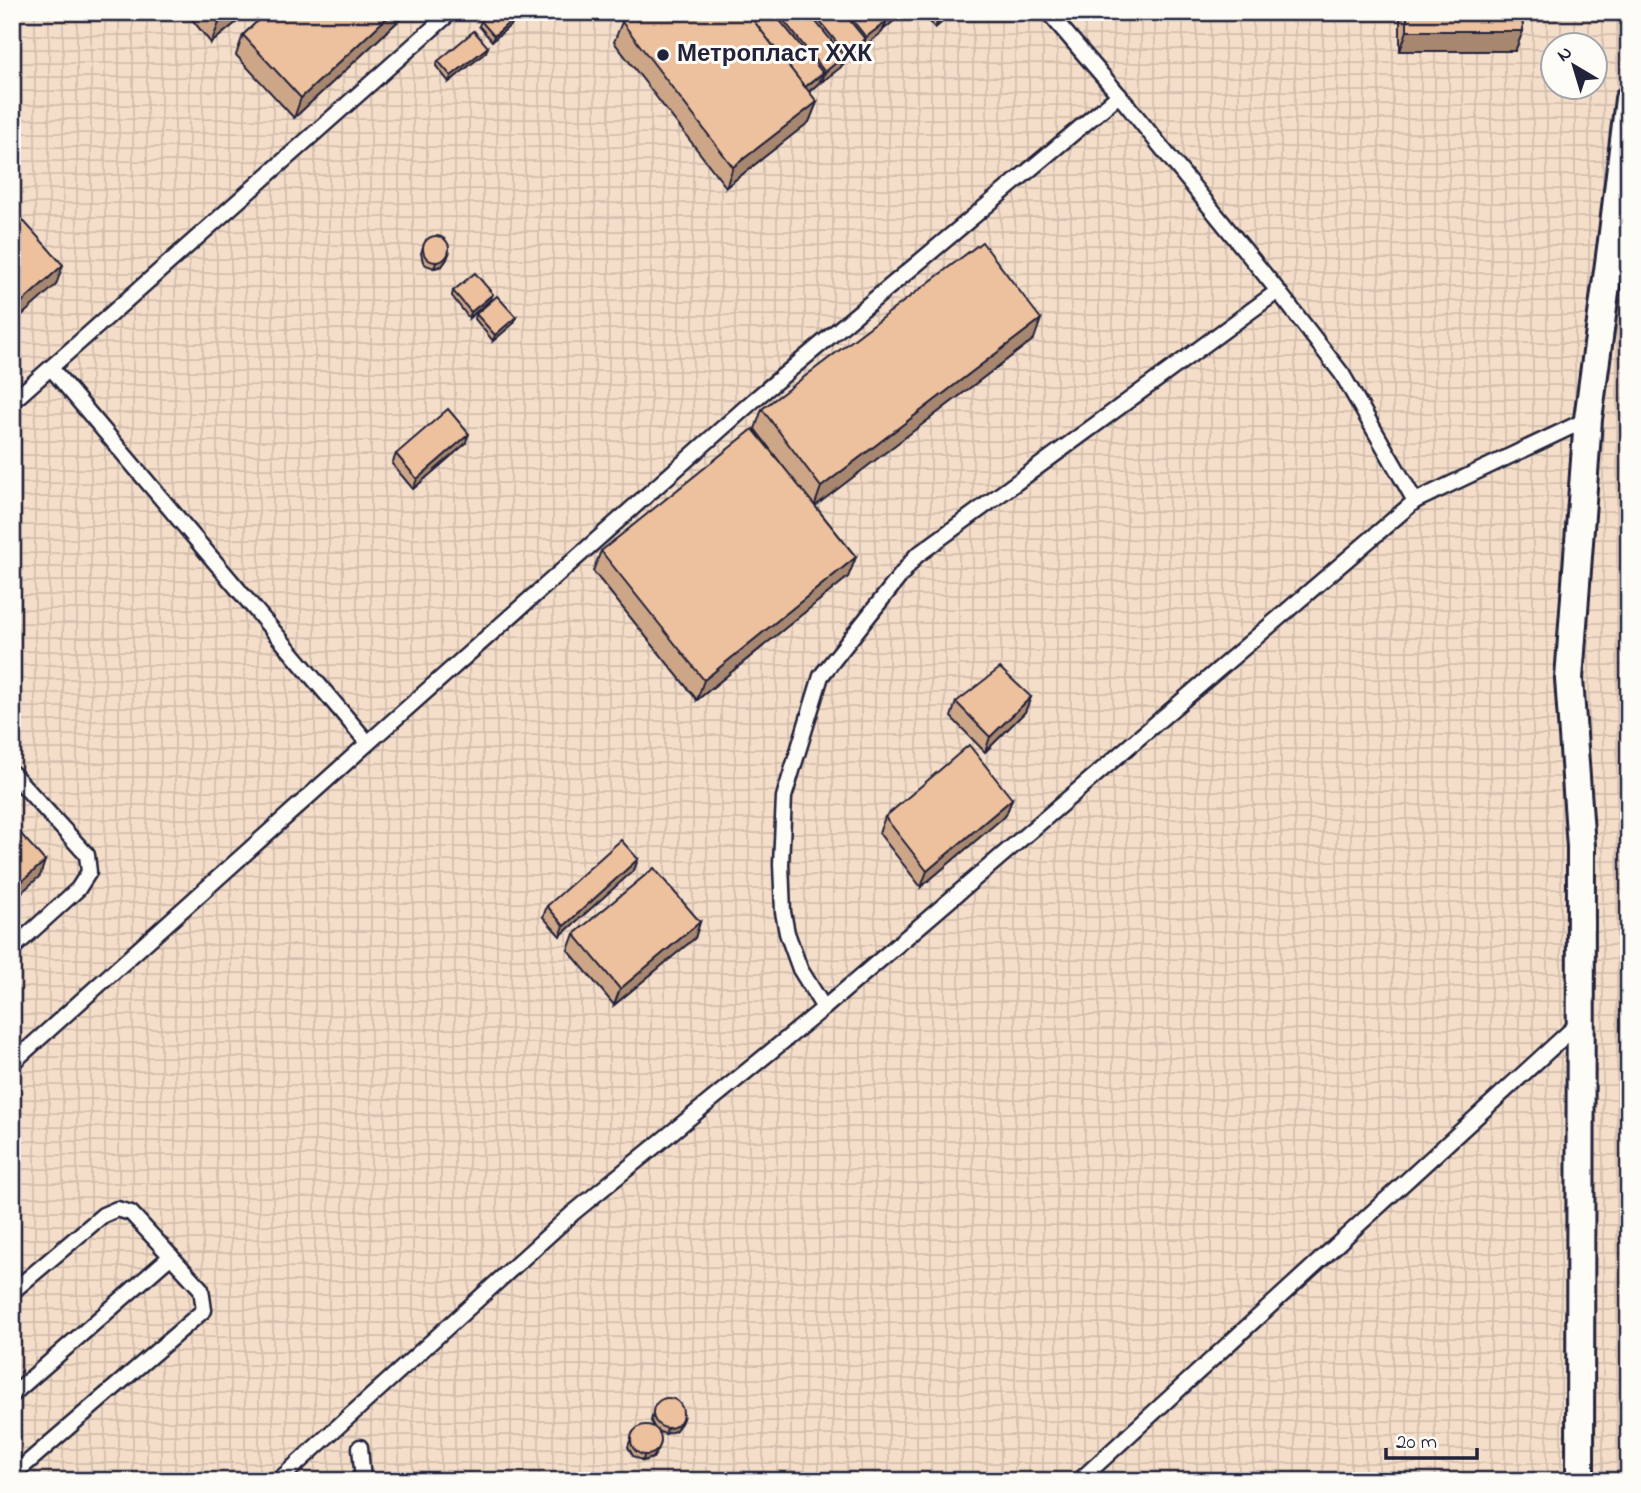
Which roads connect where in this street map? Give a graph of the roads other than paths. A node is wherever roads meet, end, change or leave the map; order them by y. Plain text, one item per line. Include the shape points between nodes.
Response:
1 (451, 12) edge
2 (1048, 12) edge
3 (1119, 95) junction
4 (1629, 99) edge
5 (1278, 291) junction
6 (51, 368) junction
7 (12, 401) edge
8 (1588, 419) junction
9 (1415, 501) junction
10 (368, 743) junction
11 (12, 773) edge
12 (12, 949) edge
13 (824, 1008) junction
14 (1581, 1021) junction
15 (12, 1063) edge
16 (171, 1256) junction
17 (12, 1292) edge
18 (12, 1395) edge
19 (360, 1447) dead end
20 (1580, 1468) edge
21 (12, 1476) edge
22 (278, 1481) edge
23 (363, 1481) edge
24 (1079, 1481) edge

1 - 6 lane
2 - 3 lane
3 - 5 lane
3 - 10 lane via 754,400
4 - 8 street
5 - 9 lane via 1342,374
5 - 13 lane via 916,556 821,676 784,797 781,864 787,933 800,969
6 - 7 lane
6 - 10 lane
8 - 9 lane
8 - 14 street via 1569,679 1581,847
9 - 13 lane
10 - 15 lane
11 - 12 lane via 87,855 89,872 78,889
13 - 22 lane via 573,1213
14 - 20 street
14 - 24 lane
16 - 17 lane via 131,1213 117,1209 103,1215
16 - 18 lane
16 - 21 lane via 201,1289 204,1310
19 - 23 lane

